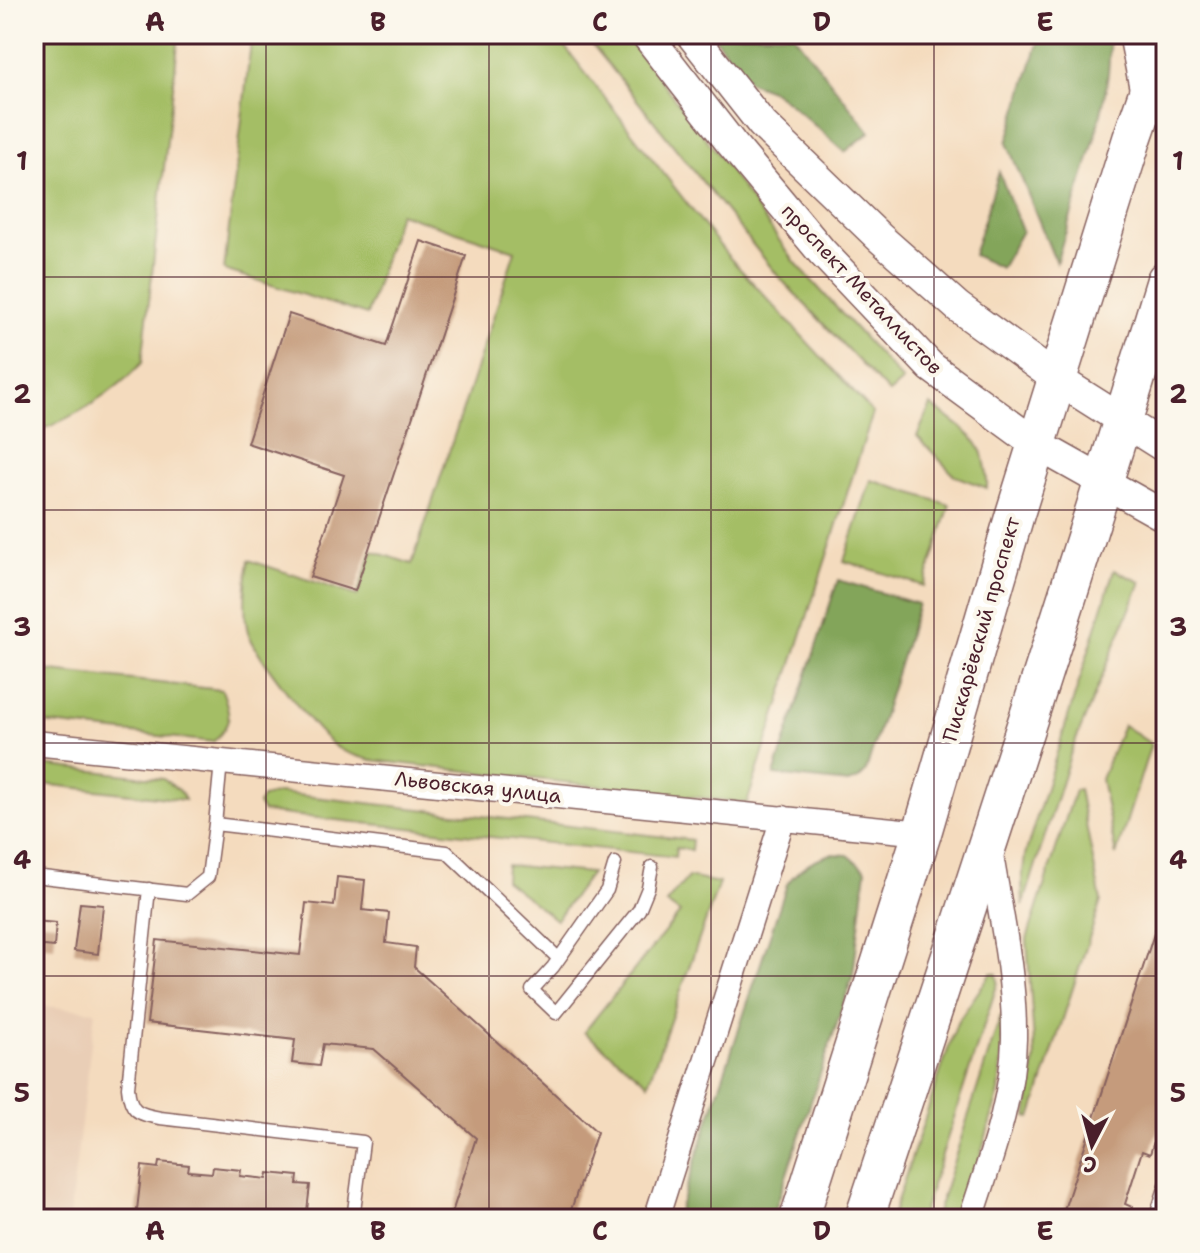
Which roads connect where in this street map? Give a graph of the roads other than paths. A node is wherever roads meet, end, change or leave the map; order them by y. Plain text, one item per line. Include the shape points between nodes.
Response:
1 (646, 34) edge
2 (691, 34) edge
3 (1131, 34) edge
4 (1166, 41) edge
5 (1144, 101) junction
6 (1166, 280) edge
7 (1057, 379) junction
8 (1124, 421) junction
9 (1036, 444) junction
10 (1166, 448) edge
11 (1104, 482) junction
12 (1166, 517) edge
13 (34, 743) edge
14 (221, 762) junction
15 (783, 818) junction
16 (215, 824) junction
17 (922, 833) junction
18 (989, 845) junction
19 (615, 863) dead end
20 (652, 867) dead end
21 (34, 876) edge
22 (149, 889) junction
23 (558, 958) junction
24 (1166, 1185) edge
25 (353, 1219) edge
26 (656, 1219) edge
27 (799, 1219) edge
28 (864, 1219) edge
29 (971, 1219) edge
30 (1155, 1219) edge

1 - 9 street, проспект Металлистов via 822,252 931,367
2 - 7 street via 762,124 880,238 958,307
3 - 5 street
4 - 5 main road, Пискарёвский проспект
5 - 7 main road, Пискарёвский проспект
6 - 8 main road
7 - 8 street
7 - 9 main road, Пискарёвский проспект
8 - 10 street
8 - 11 main road
9 - 11 street, проспект Металлистов
9 - 17 main road, Пискарёвский проспект
11 - 12 street, проспект Металлистов
11 - 18 main road
13 - 14 street, Львовская улица
14 - 15 street, Львовская улица
14 - 16 lane
15 - 17 street, Львовская улица
15 - 26 street
16 - 22 lane via 208,877 187,894
16 - 23 lane via 447,852
17 - 27 main road, Пискарёвский проспект
18 - 28 main road
18 - 29 street via 1011,968 1014,1041 999,1127
19 - 23 lane via 607,890
20 - 23 lane via 639,910 556,1013 532,990
21 - 22 lane
22 - 25 lane via 129,1103 141,1114 160,1118 363,1142
24 - 30 lane

